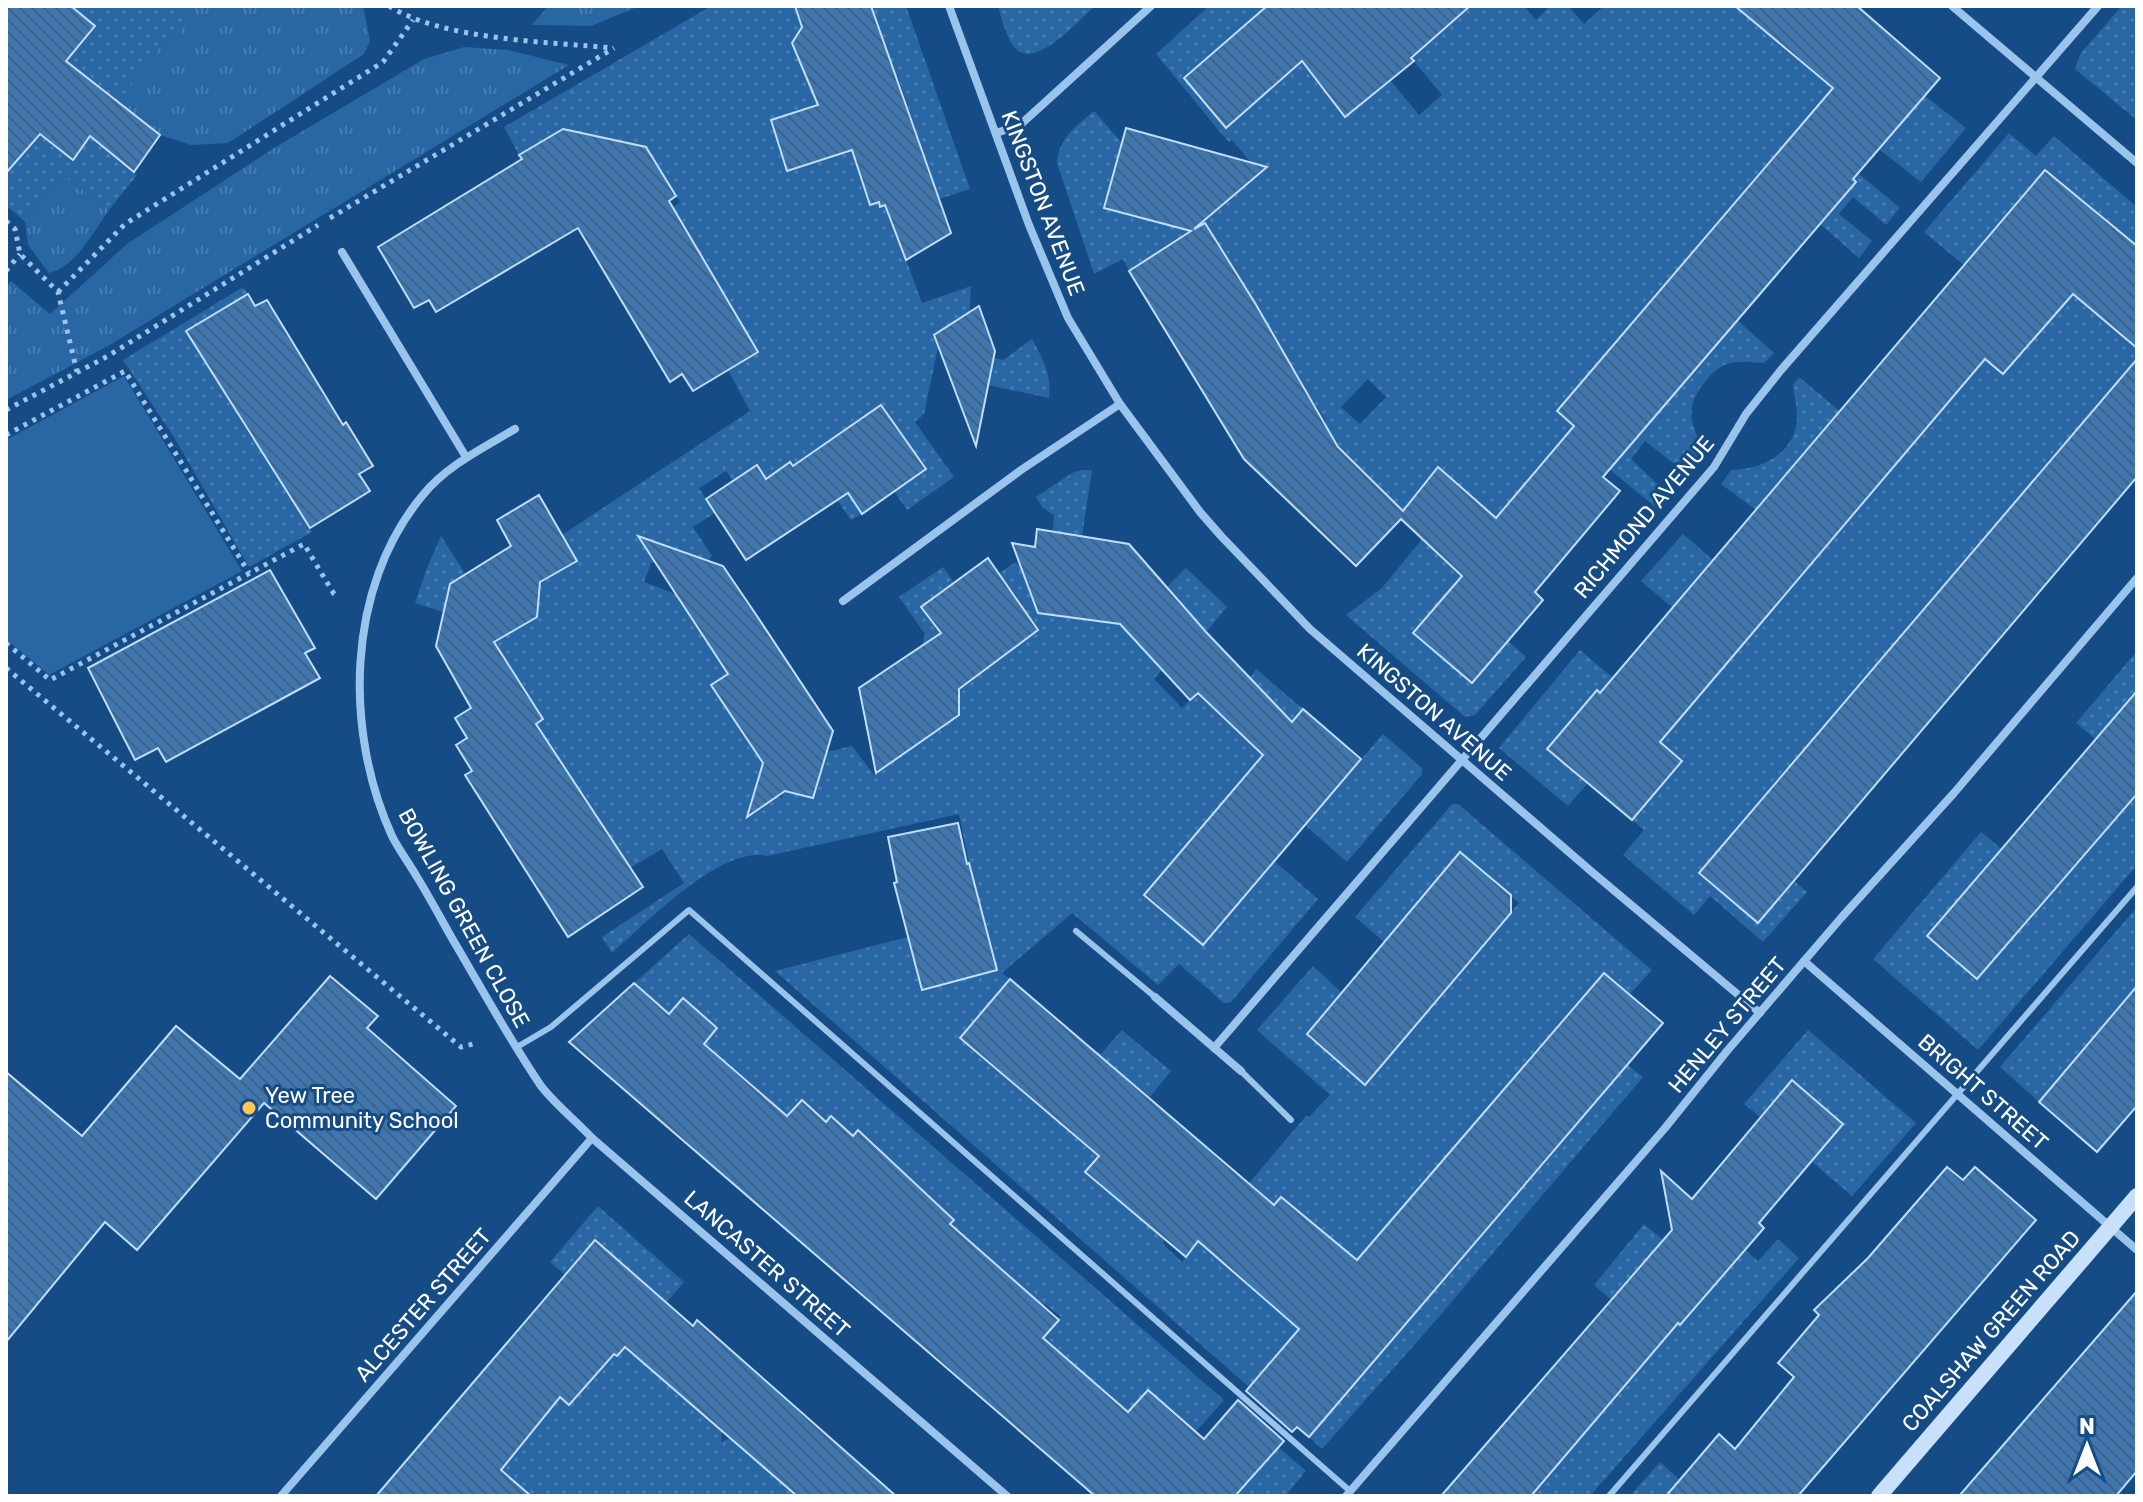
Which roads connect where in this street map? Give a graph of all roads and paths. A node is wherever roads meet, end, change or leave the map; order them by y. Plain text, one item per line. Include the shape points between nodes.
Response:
1 (389, 6) edge
2 (949, 6) edge
3 (1151, 6) edge
4 (1952, 6) edge
5 (2098, 6) edge
6 (413, 20) junction
7 (2036, 78) junction
8 (996, 133) junction
9 (2137, 163) edge
10 (6, 221) edge
11 (342, 252) dead end
12 (20, 254) junction
13 (6, 271) edge
14 (58, 292) junction
15 (77, 372) junction
16 (1120, 404) junction
17 (6, 410) edge
18 (515, 429) dead end
19 (6, 435) edge
20 (466, 457) junction
21 (249, 573) junction
22 (2137, 578) edge
23 (339, 597) dead end
24 (843, 601) dead end
25 (6, 643) edge
26 (6, 668) edge
27 (1461, 760) junction
28 (2137, 887) edge
29 (1076, 931) dead end
30 (1804, 961) junction
31 (1155, 997) joint
32 (1760, 1013) junction
33 (473, 1044) dead end
34 (517, 1047) junction
35 (1214, 1048) junction
36 (1241, 1071) joint
37 (1959, 1094) junction
38 (1291, 1120) dead end
39 (592, 1138) junction
40 (2137, 1196) edge
41 (2110, 1226) junction
42 (2137, 1250) edge
43 (1348, 1494) edge
44 (281, 1496) edge
45 (1007, 1496) edge
46 (1609, 1496) edge
47 (1879, 1496) edge

1 - 6 path
2 - 8 street, KINGSTON AVENUE
3 - 8 street via 1020,125
4 - 7 street
5 - 7 street, RICHMOND AVENUE
6 - 14 path via 383,62 125,224
6 - 15 path via 482,34 614,48
7 - 9 street
7 - 27 street, RICHMOND AVENUE via 1781,370 1714,467
8 - 16 street, KINGSTON AVENUE via 1068,318
10 - 12 path via 15,229
11 - 20 street
12 - 13 path
12 - 14 path
14 - 15 path
15 - 17 path
16 - 24 street
16 - 27 street, KINGSTON AVENUE via 1200,512 1289,609
18 - 20 street, BOWLING GREEN CLOSE
19 - 21 path via 125,371
20 - 34 street, BOWLING GREEN CLOSE via 423,494 381,571 362,647 360,722 370,776 392,836
21 - 23 path via 304,544
21 - 25 path via 50,680
22 - 30 street, HENLEY STREET
26 - 33 path via 461,1047
27 - 32 street, KINGSTON AVENUE
27 - 35 street, RICHMOND AVENUE
28 - 37 lane
29 - 31 lane
30 - 32 street, HENLEY STREET
30 - 37 street, BRIGHT STREET
31 - 35 street
32 - 43 street, HENLEY STREET
34 - 39 street, LANCASTER STREET via 543,1089
34 - 43 lane via 551,1027 689,910
35 - 36 street
36 - 38 lane
37 - 41 street, BRIGHT STREET
37 - 46 lane
39 - 44 street, ALCESTER STREET
39 - 45 street, LANCASTER STREET
40 - 41 main road, COALSHAW GREEN ROAD
41 - 42 street, BRIGHT STREET
41 - 47 main road, COALSHAW GREEN ROAD

